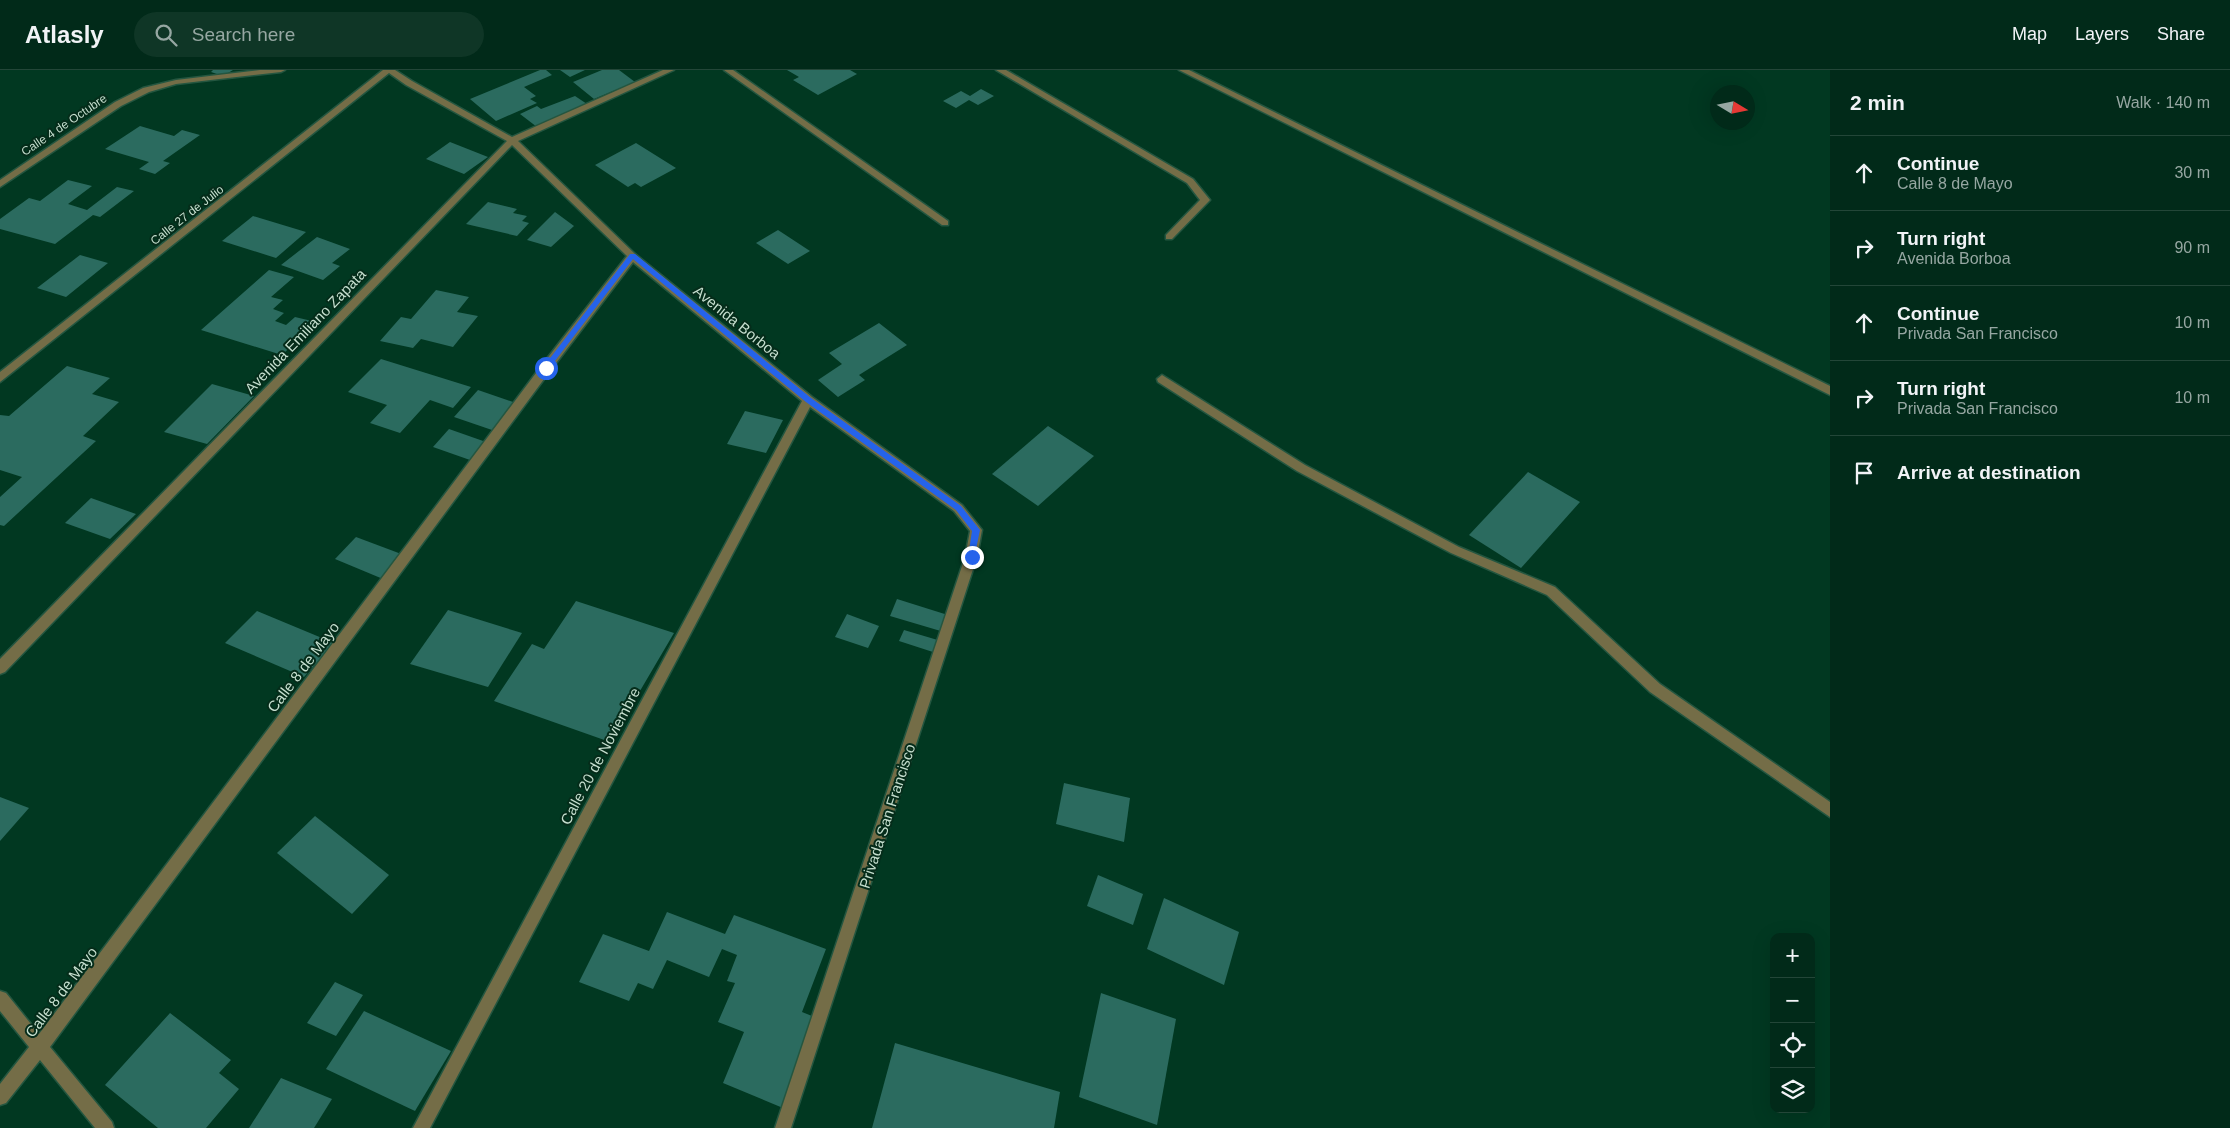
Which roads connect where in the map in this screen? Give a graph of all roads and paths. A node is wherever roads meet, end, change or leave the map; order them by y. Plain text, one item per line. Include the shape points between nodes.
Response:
1 (281, 70) edge
2 (389, 70) edge
3 (670, 70) edge
4 (728, 70) edge
5 (1000, 70) edge
6 (1183, 70) edge
7 (512, 140) junction
8 (0, 184) edge
9 (946, 223) dead end
10 (1169, 237) dead end
11 (632, 256) junction
12 (0, 378) edge
13 (1162, 379) dead end
14 (1830, 392) edge
15 (808, 400) junction
16 (958, 508) joint
17 (0, 668) edge
18 (1830, 810) edge
19 (0, 999) edge
20 (39, 1048) junction
21 (0, 1097) edge
22 (106, 1128) edge
23 (421, 1128) edge
24 (783, 1128) edge

1 - 8 street, Calle 4 de Octubre via 176,82 146,90 118,104
2 - 7 street, Avenida Borboa
2 - 12 street, Calle 27 de Julio
3 - 7 street, Avenida Emiliano Zapata
4 - 9 street
5 - 10 street via 1190,181 1205,200
6 - 14 street
7 - 11 street, Avenida Borboa
7 - 17 street, Avenida Emiliano Zapata
11 - 15 street, Avenida Borboa
11 - 20 street, Calle 8 de Mayo
13 - 18 street via 1301,468 1455,550 1551,592 1655,688
15 - 16 street, Avenida Borboa
15 - 23 street, Calle 20 de Noviembre
16 - 24 street, Privada San Francisco via 976,530 972,557
19 - 20 street
20 - 21 street, Calle 8 de Mayo
20 - 22 street

